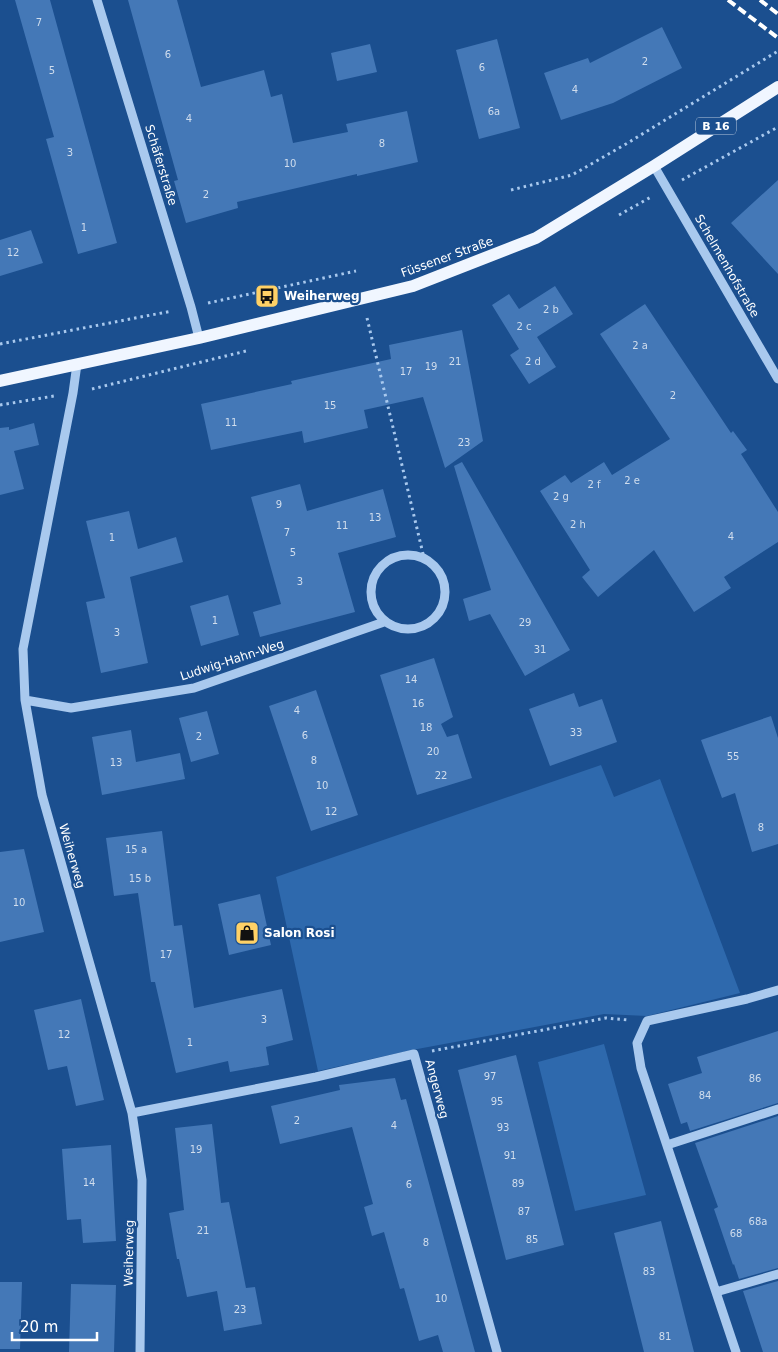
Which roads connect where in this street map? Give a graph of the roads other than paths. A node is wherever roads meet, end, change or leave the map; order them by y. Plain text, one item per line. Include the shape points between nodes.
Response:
1 (97, 0) edge
2 (778, 87) edge
3 (654, 166) junction
4 (199, 338) junction
5 (77, 364) junction
6 (778, 379) edge
7 (0, 381) edge
8 (384, 622) junction
9 (25, 700) junction
10 (778, 990) edge
11 (778, 1109) edge
12 (132, 1113) junction
13 (667, 1145) junction
14 (778, 1274) edge
15 (716, 1292) junction
16 (140, 1352) edge
17 (497, 1352) edge
18 (736, 1352) edge

1 - 4 street, Schäferstraße
2 - 3 main road, Füssener Straße / B 16
3 - 4 main road, Füssener Straße / B 16 via 536,238 413,286
3 - 6 street, Schelmenhofstraße
4 - 5 main road, Füssener Straße / B 16
5 - 7 main road, Füssener Straße / B 16
5 - 9 street, Weiherweg via 23,650
8 - 8 street via 407,630 431,622 440,612 445,588 435,566 424,558 400,555 380,567 370,589 371,601
8 - 9 street, Ludwig-Hahn-Weg via 194,688 71,708
9 - 12 street, Weiherweg via 42,795
10 - 13 street via 647,1021 637,1043 641,1068
11 - 13 street
12 - 16 street, Weiherweg via 142,1180
12 - 17 street, Angerweg via 414,1054
13 - 15 street
14 - 15 street
15 - 18 street

